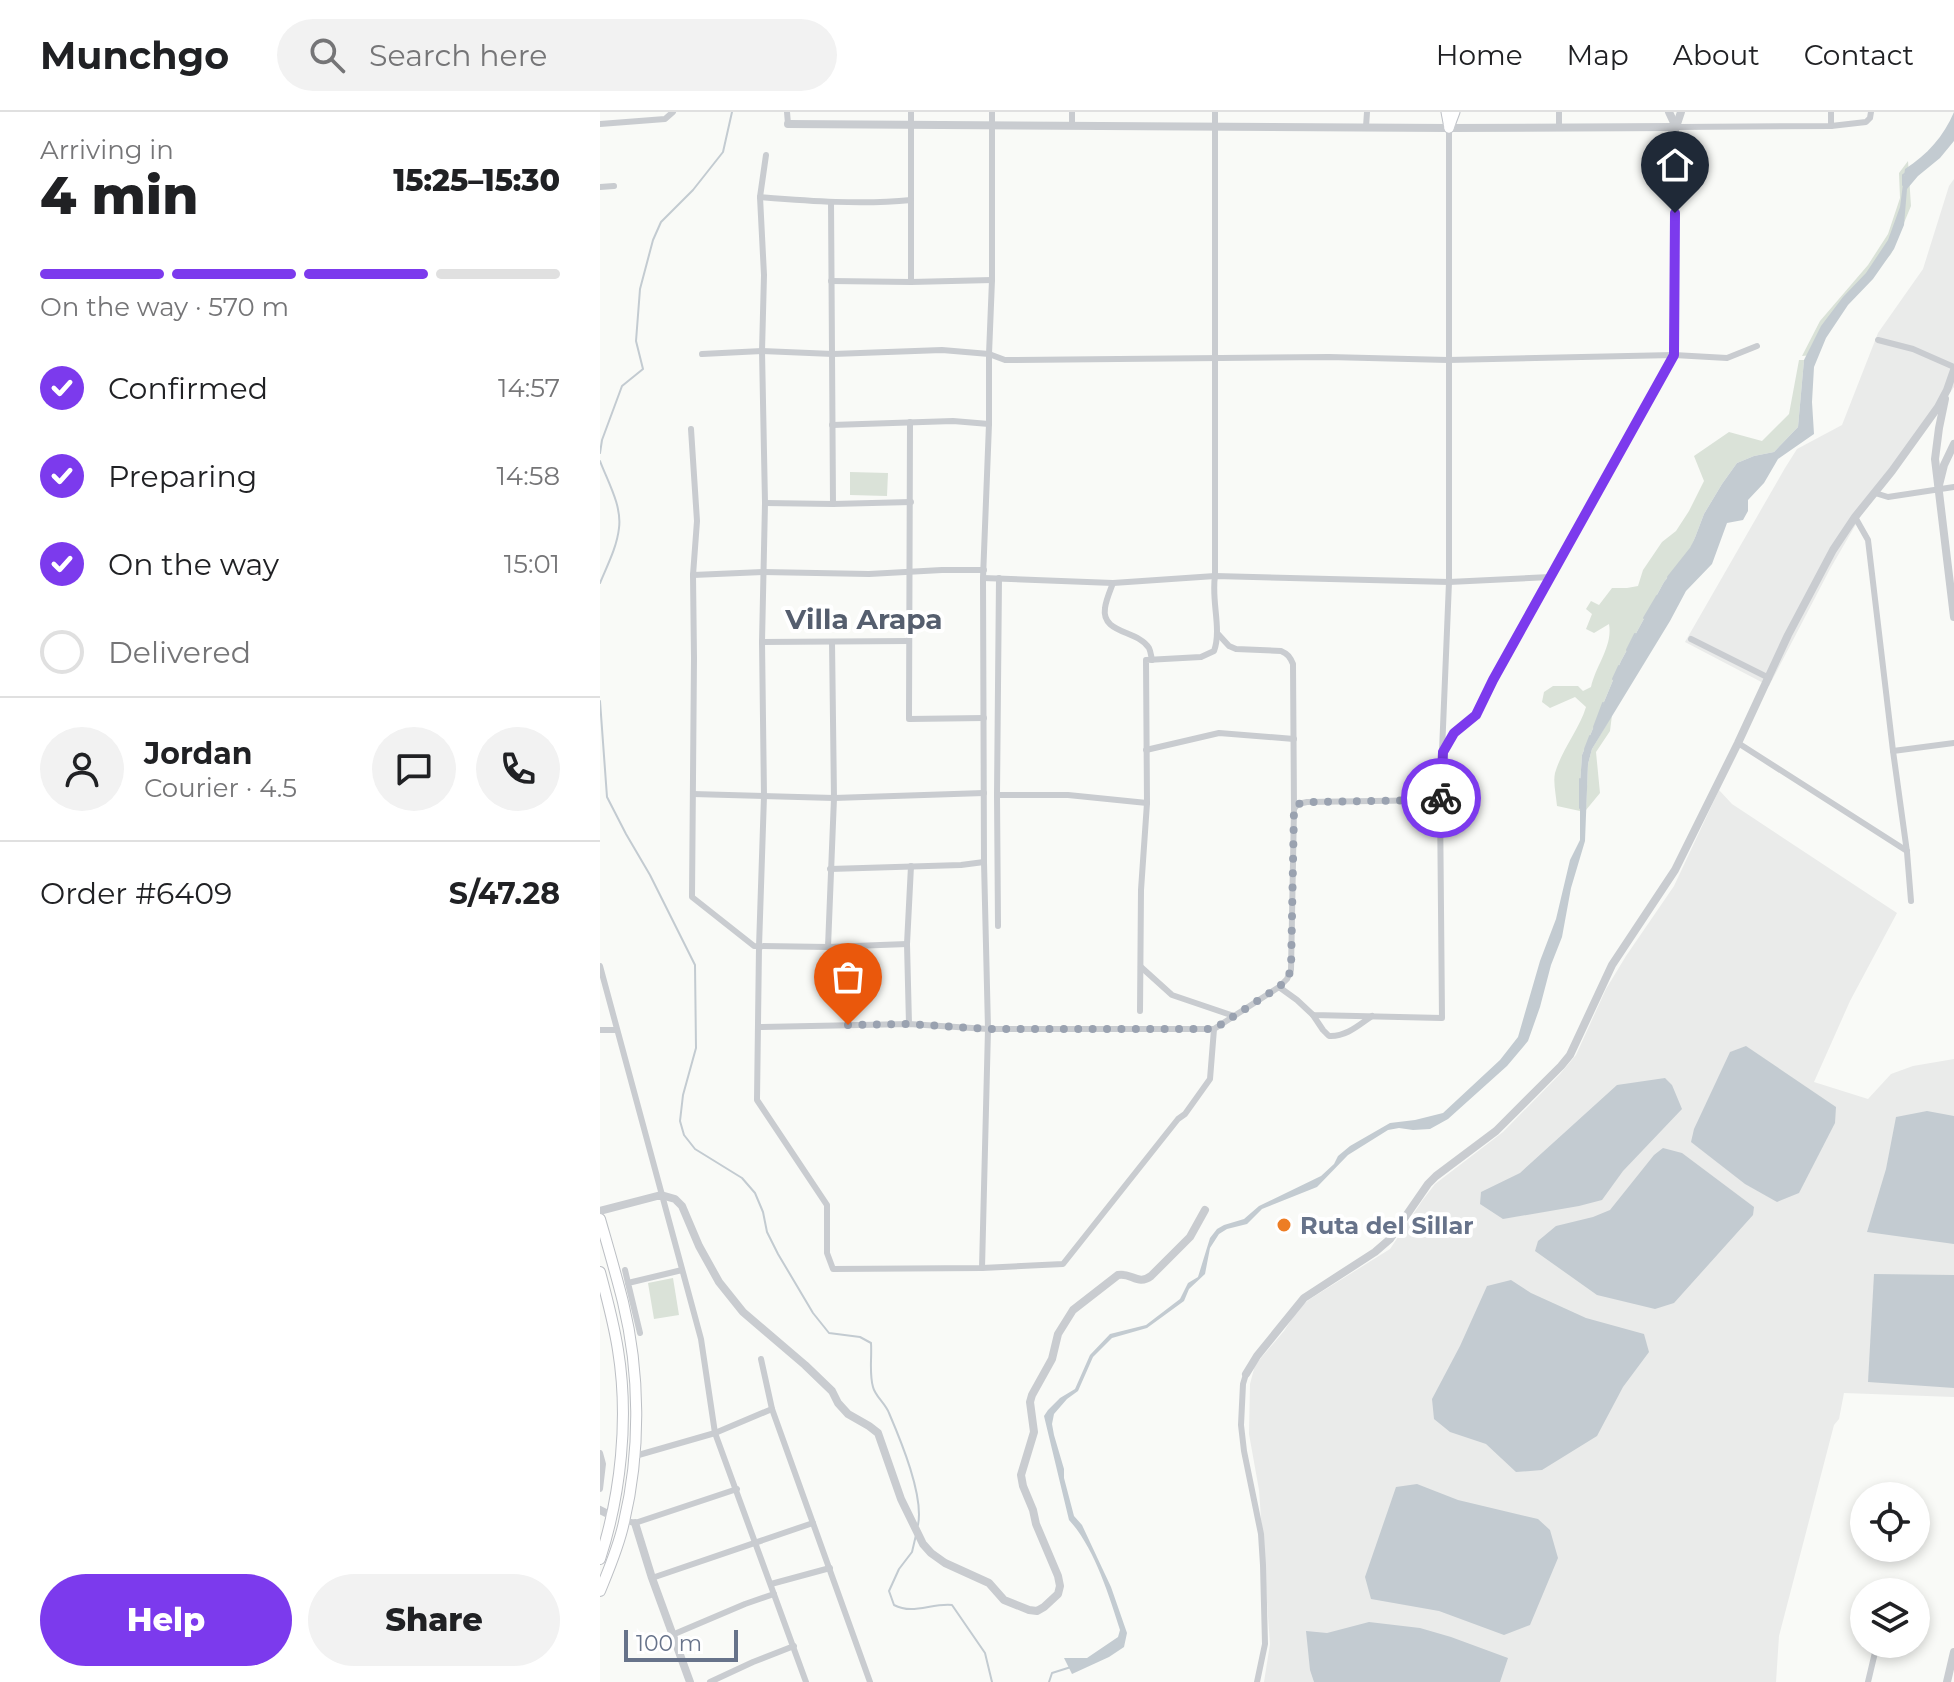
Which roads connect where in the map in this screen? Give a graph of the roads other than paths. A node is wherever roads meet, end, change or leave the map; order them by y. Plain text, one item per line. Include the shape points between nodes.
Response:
1 (618, 112) edge
2 (673, 112) edge
3 (787, 112) edge
4 (911, 112) edge
5 (992, 112) edge
6 (1072, 112) edge
7 (1215, 112) edge
8 (1367, 112) edge
9 (1446, 112) edge
10 (1455, 112) edge
11 (1559, 112) edge
12 (1669, 112) edge
13 (1681, 112) edge
14 (1831, 112) edge
15 (1871, 112) edge
16 (617, 123) junction
17 (600, 124) edge
18 (788, 124) joint
19 (911, 125) junction
20 (992, 125) junction
21 (1072, 126) junction
22 (1215, 126) junction
23 (1831, 126) junction
24 (1366, 127) junction
25 (1676, 127) junction
26 (1449, 128) junction
27 (1559, 128) junction
28 (766, 155) dead end
29 (614, 186) dead end
30 (600, 187) edge
31 (760, 197) junction
32 (911, 200) junction
33 (831, 202) junction
34 (992, 280) junction
35 (831, 281) junction
36 (911, 282) junction
37 (1878, 340) dead end
38 (1757, 346) dead end
39 (762, 351) junction
40 (702, 354) dead end
41 (833, 354) junction
42 (989, 354) junction
43 (1674, 355) junction
44 (1214, 358) junction
45 (1448, 360) junction
46 (1954, 369) edge
47 (1947, 390) junction
48 (910, 422) junction
49 (989, 424) junction
50 (832, 425) junction
51 (691, 429) dead end
52 (1954, 444) edge
53 (1954, 487) edge
54 (1938, 489) junction
55 (1875, 493) junction
56 (911, 502) junction
57 (765, 503) junction
58 (833, 504) junction
59 (1855, 517) junction
60 (909, 571) junction
61 (763, 572) junction
62 (983, 574) junction
63 (693, 575) junction
64 (1215, 576) junction
65 (1550, 577) junction
66 (999, 578) junction
67 (1449, 582) junction
68 (1113, 583) junction
69 (1954, 617) edge
70 (1218, 634) junction
71 (1691, 639) dead end
72 (909, 641) junction
73 (762, 642) junction
74 (832, 642) junction
75 (1152, 660) junction
76 (1769, 678) junction
77 (984, 718) junction
78 (1294, 739) junction
79 (1738, 743) junction
80 (1954, 743) edge
81 (1146, 750) junction
82 (1893, 751) junction
83 (1443, 752) junction
84 (984, 793) junction
85 (693, 794) junction
86 (997, 795) junction
87 (764, 796) junction
88 (834, 798) junction
89 (1440, 800) junction
90 (1147, 803) junction
91 (1294, 809) junction
92 (1907, 852) junction
93 (984, 862) junction
94 (911, 866) junction
95 (830, 869) junction
96 (1911, 901) dead end
97 (998, 926) dead end
98 (907, 944) junction
99 (759, 947) junction
100 (828, 947) junction
101 (600, 966) edge
102 (1141, 967) junction
103 (1279, 987) junction
104 (1140, 1011) dead end
105 (1313, 1015) junction
106 (1374, 1015) junction
107 (1234, 1016) junction
108 (909, 1024) junction
109 (758, 1027) junction
110 (988, 1029) junction
111 (1214, 1029) junction
112 (600, 1030) edge
113 (616, 1030) junction
114 (661, 1195) junction
115 (1205, 1210) dead end
116 (600, 1211) edge
117 (600, 1219) edge
118 (982, 1268) junction
119 (625, 1270) dead end
120 (682, 1270) junction
121 (600, 1272) edge
122 (628, 1283) junction
123 (640, 1333) dead end
124 (761, 1359) dead end
125 (1246, 1374) joint
126 (772, 1409) junction
127 (715, 1433) junction
128 (600, 1453) edge
129 (635, 1456) junction
130 (600, 1489) edge
131 (737, 1489) junction
132 (600, 1510) edge
133 (612, 1516) junction
134 (630, 1522) junction
135 (813, 1523) junction
136 (756, 1542) junction
137 (600, 1559) edge
138 (830, 1568) junction
139 (652, 1578) junction
140 (771, 1584) junction
141 (600, 1591) edge
142 (774, 1594) junction
143 (672, 1635) junction
144 (794, 1646) junction
145 (1954, 1652) edge
146 (1874, 1658) edge
147 (690, 1682) edge
148 (710, 1682) edge
149 (806, 1682) edge
150 (870, 1682) edge
151 (1257, 1682) edge
152 (1868, 1682) edge
153 (1947, 1682) edge

1 - 16 street
2 - 16 street via 665,119
3 - 18 street
4 - 19 street
5 - 20 street
6 - 21 street
7 - 22 street
8 - 24 street
9 - 26 main road
10 - 26 main road
11 - 27 street
12 - 25 street
13 - 25 street
14 - 23 street
15 - 23 street via 1866,122
16 - 17 street
18 - 19 street
19 - 20 street
19 - 32 street
20 - 21 street
20 - 34 street
21 - 22 street
22 - 24 street
22 - 44 street
23 - 25 street
24 - 26 street
25 - 27 street
25 - 43 street
26 - 27 street
26 - 45 street
28 - 31 street
29 - 30 street
31 - 33 street
31 - 39 street
32 - 33 street
32 - 36 street
33 - 35 street
34 - 36 street
34 - 42 street
35 - 36 street
35 - 41 street
37 - 46 street via 1913,349
38 - 43 street via 1727,358
39 - 40 street
39 - 41 street
39 - 57 street
41 - 42 street
41 - 50 street
42 - 44 street via 1005,360
42 - 49 street
43 - 45 street
43 - 65 street
44 - 45 street
44 - 64 street
45 - 67 street
46 - 47 street
47 - 54 street via 1935,459
47 - 55 street
48 - 49 street
48 - 50 street
48 - 56 street
49 - 62 street
50 - 58 street
51 - 63 street via 697,521
52 - 54 street
53 - 54 street
54 - 55 street via 1888,497
54 - 69 street
55 - 59 street
56 - 58 street
56 - 60 street
57 - 58 street
57 - 61 street
59 - 76 street via 1811,590
59 - 82 street via 1868,540
60 - 61 street
60 - 62 street
60 - 72 street
61 - 63 street
61 - 73 street
62 - 66 street
62 - 77 street
63 - 85 street
64 - 67 street
64 - 68 street
64 - 70 street
65 - 67 street
65 - 83 street via 1476,715 1454,733
66 - 68 street
66 - 86 street
67 - 83 street
68 - 75 street via 1104,610 1108,623 1140,639
70 - 75 street via 1209,654
70 - 78 street via 1236,649 1287,653 1293,664
71 - 76 street
72 - 74 street
72 - 77 street via 909,719
73 - 74 street
73 - 87 street
74 - 88 street
75 - 81 street via 1146,660
76 - 79 street
77 - 84 street
78 - 81 street via 1219,733
78 - 91 street
79 - 92 street
79 - 125 street via 1675,870 1606,976 1570,1055 1496,1131 1436,1176 1390,1239 1304,1298
80 - 82 street
81 - 90 street
82 - 92 street
83 - 89 street
84 - 88 street
84 - 93 street
85 - 87 street
85 - 99 street via 692,897
86 - 90 street
86 - 97 street
87 - 88 street
87 - 99 street
88 - 95 street
89 - 91 street via 1307,802
89 - 106 street via 1442,1018
90 - 102 street
91 - 103 street via 1291,970
92 - 96 street
93 - 94 street
93 - 110 street
94 - 95 street
94 - 98 street
95 - 100 street
98 - 100 street
98 - 108 street
99 - 100 street
99 - 109 street
101 - 113 street
102 - 104 street
102 - 107 street via 1172,995
103 - 105 street
103 - 107 street
105 - 106 street
105 - 106 street via 1329,1036 1337,1037
107 - 111 street
108 - 109 street
108 - 110 street
109 - 118 street via 757,1100 827,1205 827,1253 833,1269
110 - 111 street
110 - 118 street
111 - 118 street via 1210,1079 1063,1264
112 - 113 street
113 - 114 street
114 - 115 street via 682,1206 719,1282 743,1312 832,1391 848,1414 878,1433 901,1499 931,1553 989,1583 1004,1600 1037,1611 1060,1586 1021,1475 1034,1432 1032,1395 1073,1310 1118,1275 1138,1281 1151,1276 1190,1237
114 - 116 street
114 - 120 street
117 - 129 main road via 624,1304 635,1379
119 - 122 street
120 - 122 street
120 - 127 street via 701,1339
121 - 133 main road via 619,1353 622,1401
122 - 123 street
124 - 126 street
125 - 151 street via 1241,1425 1263,1565 1265,1644
126 - 127 street
126 - 135 street
127 - 129 street
127 - 131 street
128 - 130 street
129 - 134 main road
131 - 134 street
131 - 136 street
132 - 133 street
133 - 134 street
133 - 137 main road
134 - 139 street
134 - 141 main road
135 - 136 street
135 - 138 street
136 - 139 street
136 - 140 street
138 - 140 street
138 - 150 street
139 - 143 street
140 - 142 street
142 - 143 street
142 - 144 street
143 - 147 street
144 - 148 street
144 - 149 street
145 - 153 street
146 - 152 street

